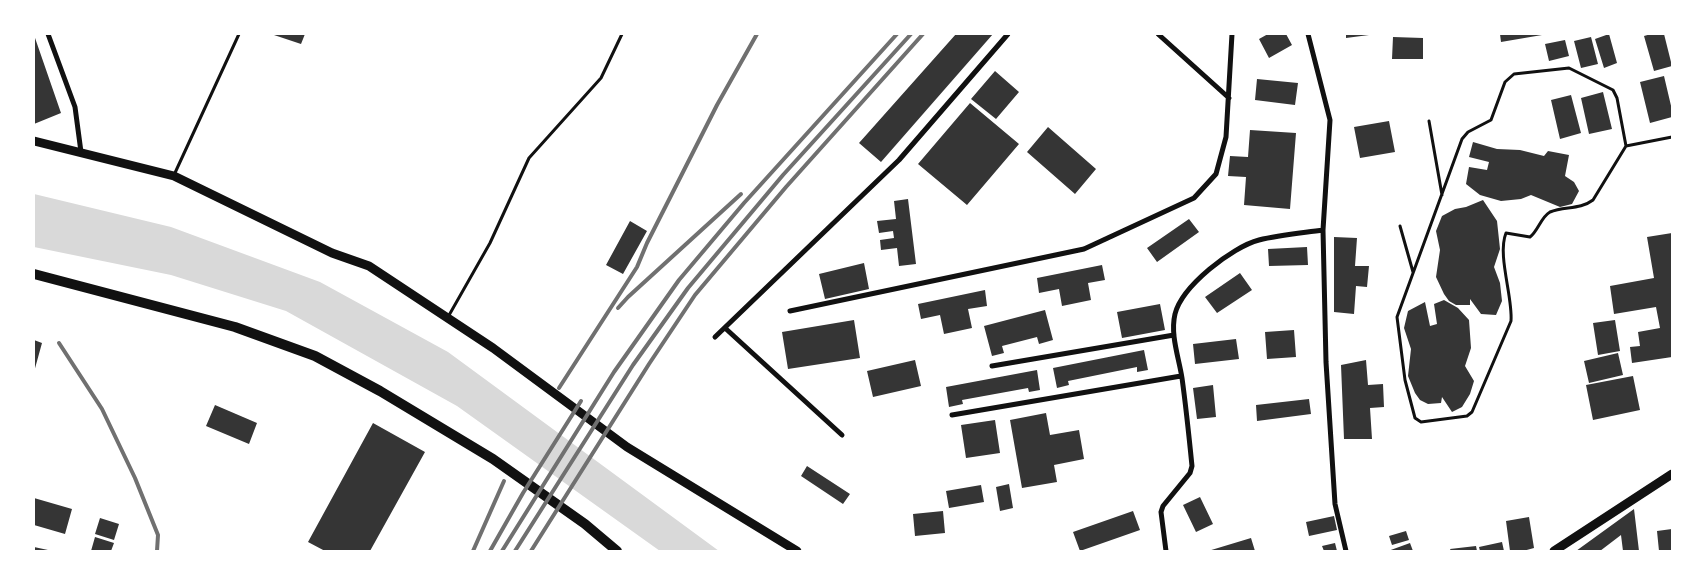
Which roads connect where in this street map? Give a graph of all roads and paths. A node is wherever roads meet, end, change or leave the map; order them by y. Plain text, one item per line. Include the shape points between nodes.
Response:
1 (48, 34) edge
2 (239, 34) edge
3 (622, 34) edge
4 (1008, 34) edge
5 (1158, 34) edge
6 (1232, 34) edge
7 (1308, 34) edge
8 (1229, 98) junction
9 (1429, 121) dead end
10 (1672, 137) edge
11 (34, 140) edge
12 (1626, 146) junction
13 (80, 152) junction
14 (174, 176) junction
15 (1442, 195) junction
16 (1400, 226) dead end
17 (1323, 230) junction
18 (1414, 273) junction
19 (34, 274) edge
20 (790, 311) dead end
21 (448, 318) junction
22 (725, 328) junction
23 (1174, 335) junction
24 (715, 337) dead end
25 (992, 366) dead end
26 (1181, 376) junction
27 (952, 415) dead end
28 (842, 436) dead end
29 (1672, 474) edge
30 (617, 551) edge
31 (797, 551) edge
32 (1166, 551) edge
33 (1346, 551) edge
34 (1554, 551) edge

1 - 13 street via 75,106
2 - 14 lane
3 - 21 lane via 601,78 528,158 490,243
4 - 22 street via 900,160
5 - 8 street
6 - 8 street
7 - 17 street via 1330,120
8 - 20 street via 1226,137 1216,174 1194,198 1084,249
9 - 15 lane
10 - 12 lane
11 - 13 street
12 - 15 lane via 1613,90 1569,68 1514,74 1505,82 1490,120 1462,139
12 - 18 lane via 1593,200 1586,205 1550,212 1530,237 1506,233 1505,272 1511,322 1472,412 1467,416 1420,422 1415,418 1405,380 1397,317
13 - 14 street
14 - 21 street via 332,253 369,266
15 - 18 lane
16 - 18 lane
17 - 23 street via 1259,240 1226,256 1188,288 1175,313
17 - 33 street via 1334,504
19 - 30 main road via 235,327 315,356 493,459 585,524
21 - 31 street via 627,447
22 - 24 street
22 - 28 street
23 - 25 street
23 - 26 street
26 - 27 street
26 - 32 street via 1192,466 1161,512
29 - 34 street

